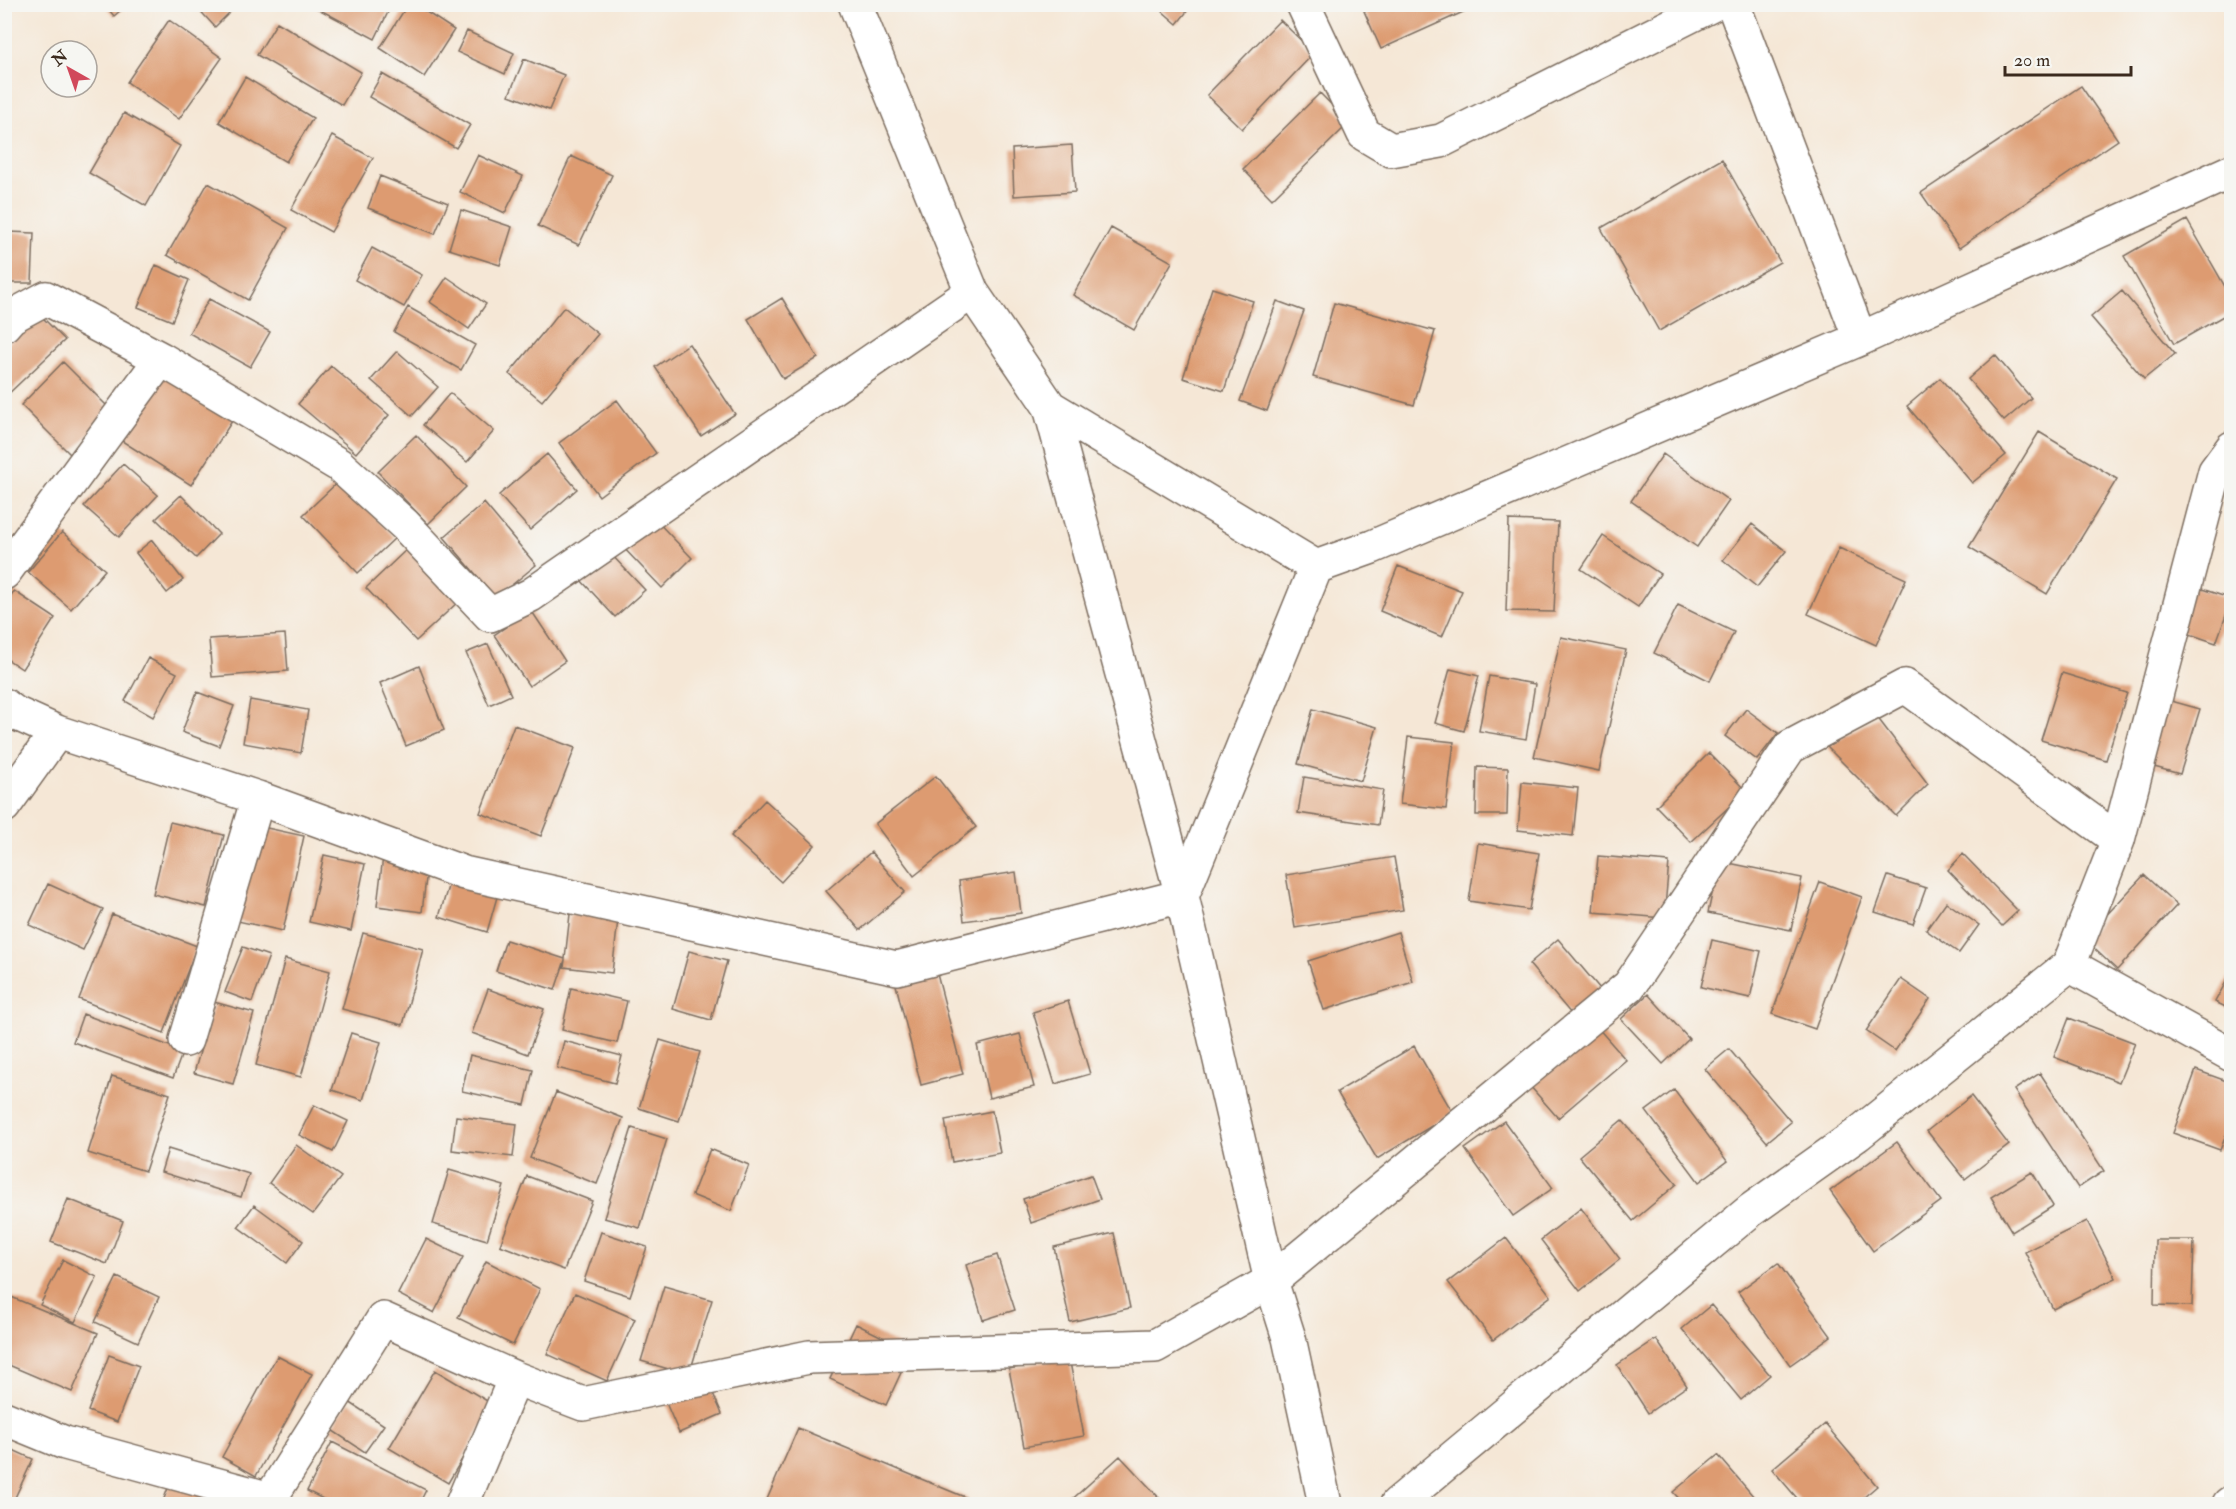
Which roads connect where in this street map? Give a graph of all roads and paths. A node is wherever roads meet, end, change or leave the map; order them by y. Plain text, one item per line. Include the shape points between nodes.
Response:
1 (855, 4) edge
2 (1303, 4) edge
3 (1714, 4) edge
4 (1733, 4) edge
5 (2232, 171) edge
6 (972, 292) junction
7 (4, 325) edge
8 (1860, 339) junction
9 (161, 359) junction
10 (1050, 407) junction
11 (2232, 448) edge
12 (1316, 567) junction
13 (4, 573) edge
14 (4, 705) edge
15 (57, 732) junction
16 (258, 798) junction
17 (4, 806) edge
18 (2118, 840) junction
19 (1182, 896) junction
20 (2069, 965) junction
21 (186, 1040) dead end
22 (2232, 1055) edge
23 (1272, 1281) junction
24 (515, 1378) junction
25 (4, 1418) edge
26 (462, 1504) edge
27 (1325, 1504) edge
28 (1397, 1504) edge

1 - 6 street
2 - 3 street via 1364,134 1391,150 1441,141
4 - 8 street
5 - 8 street
6 - 9 street via 531,595 490,615 412,532 339,465
6 - 10 street
7 - 9 street via 46,298
8 - 12 street via 1372,547
9 - 13 street
10 - 12 street
10 - 19 street
11 - 18 street via 2215,471
12 - 19 street
14 - 15 street
15 - 16 street
15 - 17 street
16 - 19 street via 464,873 897,968
16 - 21 street
18 - 20 street
18 - 23 street via 1905,686 1790,747 1629,986
19 - 23 street
20 - 22 street
20 - 28 street via 1858,1134 1751,1210
23 - 24 street via 1155,1346 809,1357 583,1404
23 - 27 street via 1289,1338
24 - 25 street via 383,1319 270,1499 65,1443
24 - 26 street

